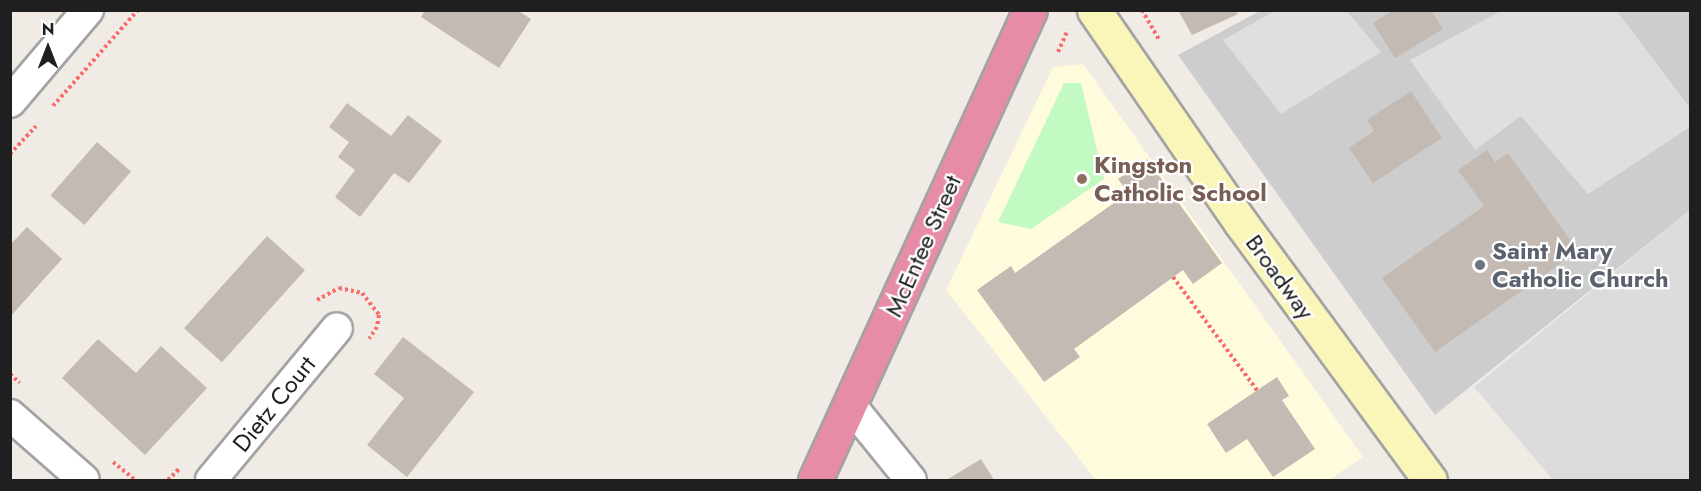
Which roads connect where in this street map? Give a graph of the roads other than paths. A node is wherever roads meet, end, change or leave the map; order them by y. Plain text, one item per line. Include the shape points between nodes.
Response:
1 (88, 10) edge
2 (1030, 10) edge
3 (1094, 10) edge
4 (10, 102) edge
5 (337, 328) dead end
6 (851, 406) junction
7 (10, 415) edge
8 (84, 480) edge
9 (211, 480) edge
10 (815, 480) edge
11 (911, 480) edge
12 (1430, 480) edge

1 - 4 street
2 - 6 highway, McEntee Street
3 - 12 street, Broadway via 1241,223
5 - 9 street, Dietz Court
6 - 10 highway, McEntee Street
6 - 11 street
7 - 8 street

